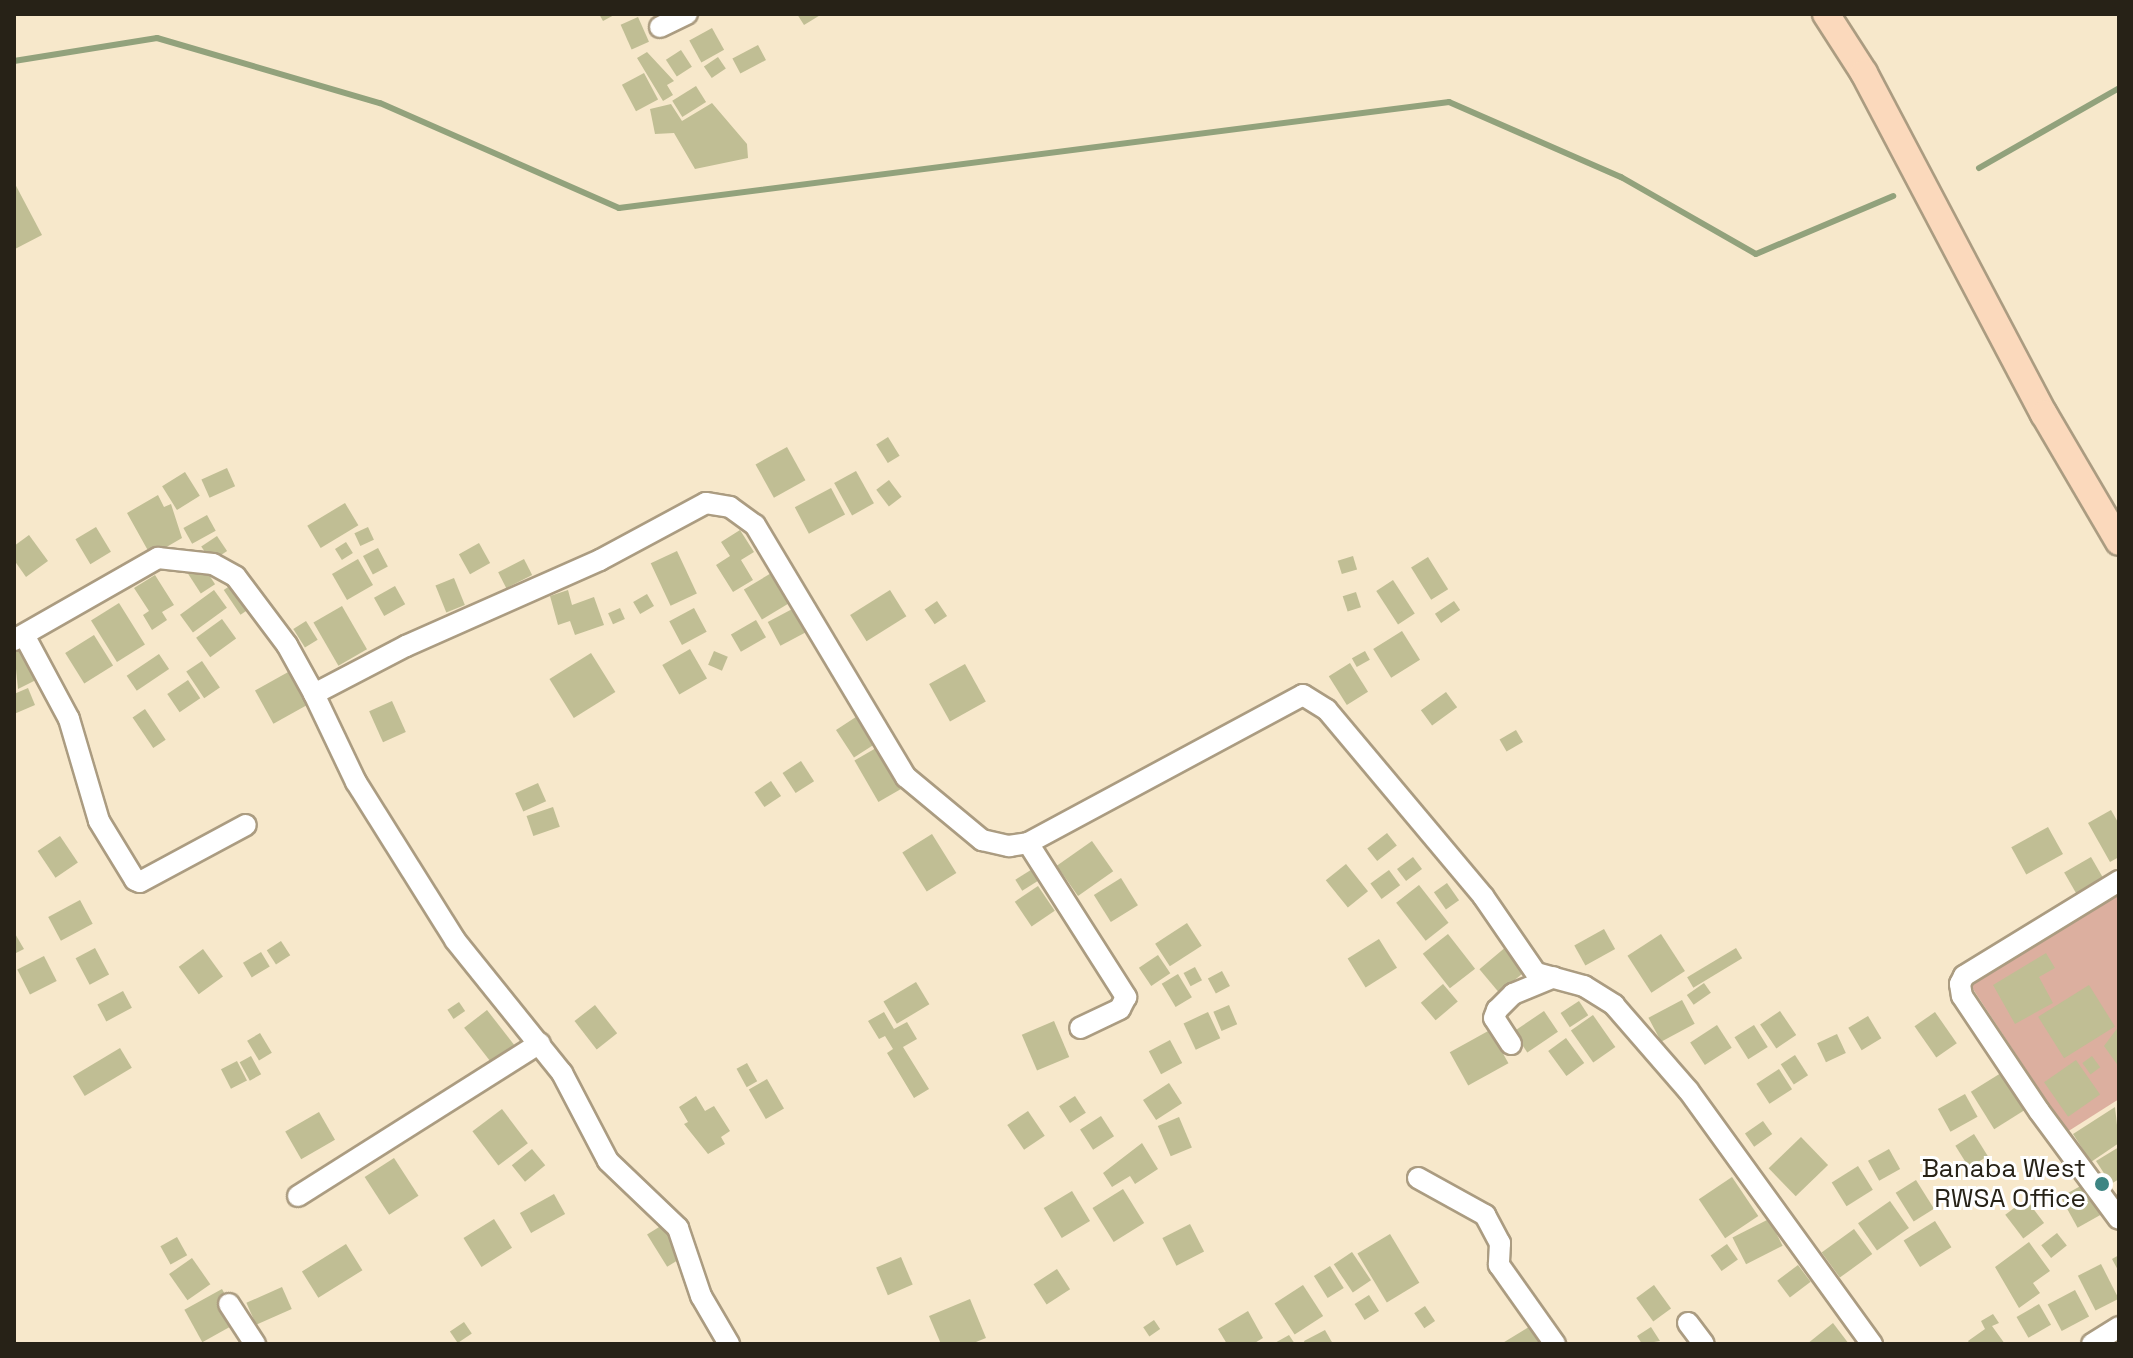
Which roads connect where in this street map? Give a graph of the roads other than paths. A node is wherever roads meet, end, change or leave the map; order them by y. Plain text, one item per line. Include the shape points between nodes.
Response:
1 (687, 14) edge
2 (1826, 14) edge
3 (660, 27) dead end
4 (2119, 542) edge
5 (19, 638) edge
6 (314, 694) junction
7 (246, 825) dead end
8 (1028, 843) junction
9 (2119, 881) edge
10 (1554, 977) junction
11 (1080, 1028) dead end
12 (540, 1043) junction
13 (1511, 1044) dead end
14 (1418, 1178) dead end
15 (298, 1196) dead end
16 (2119, 1219) edge
17 (229, 1304) dead end
18 (1688, 1323) dead end
19 (2119, 1327) edge
20 (255, 1344) edge
21 (729, 1344) edge
22 (1555, 1344) edge
23 (1704, 1344) edge
24 (1872, 1344) edge
25 (2092, 1344) edge

1 - 3 street
2 - 4 main road via 1864,73 2044,414
5 - 6 street via 158,558 213,564 236,577 287,645
5 - 7 street via 69,719 99,821 135,880 140,882
6 - 8 street via 406,646 600,560 706,503 730,507 755,525 906,777 982,840 1009,846
6 - 12 street via 356,782 448,928
8 - 10 street via 1303,695 1337,722 1483,896 1536,973
8 - 11 street via 1126,997 1120,1009
9 - 16 street via 1960,984 1962,996 2039,1111
10 - 13 street via 1513,994 1497,1010 1494,1018
10 - 24 street via 1584,986 1614,1005 1688,1090
12 - 15 street
12 - 21 street via 592,1124 608,1161 678,1228 701,1296
14 - 22 street via 1485,1215 1500,1243 1499,1265
17 - 20 street
18 - 23 street
19 - 25 street

